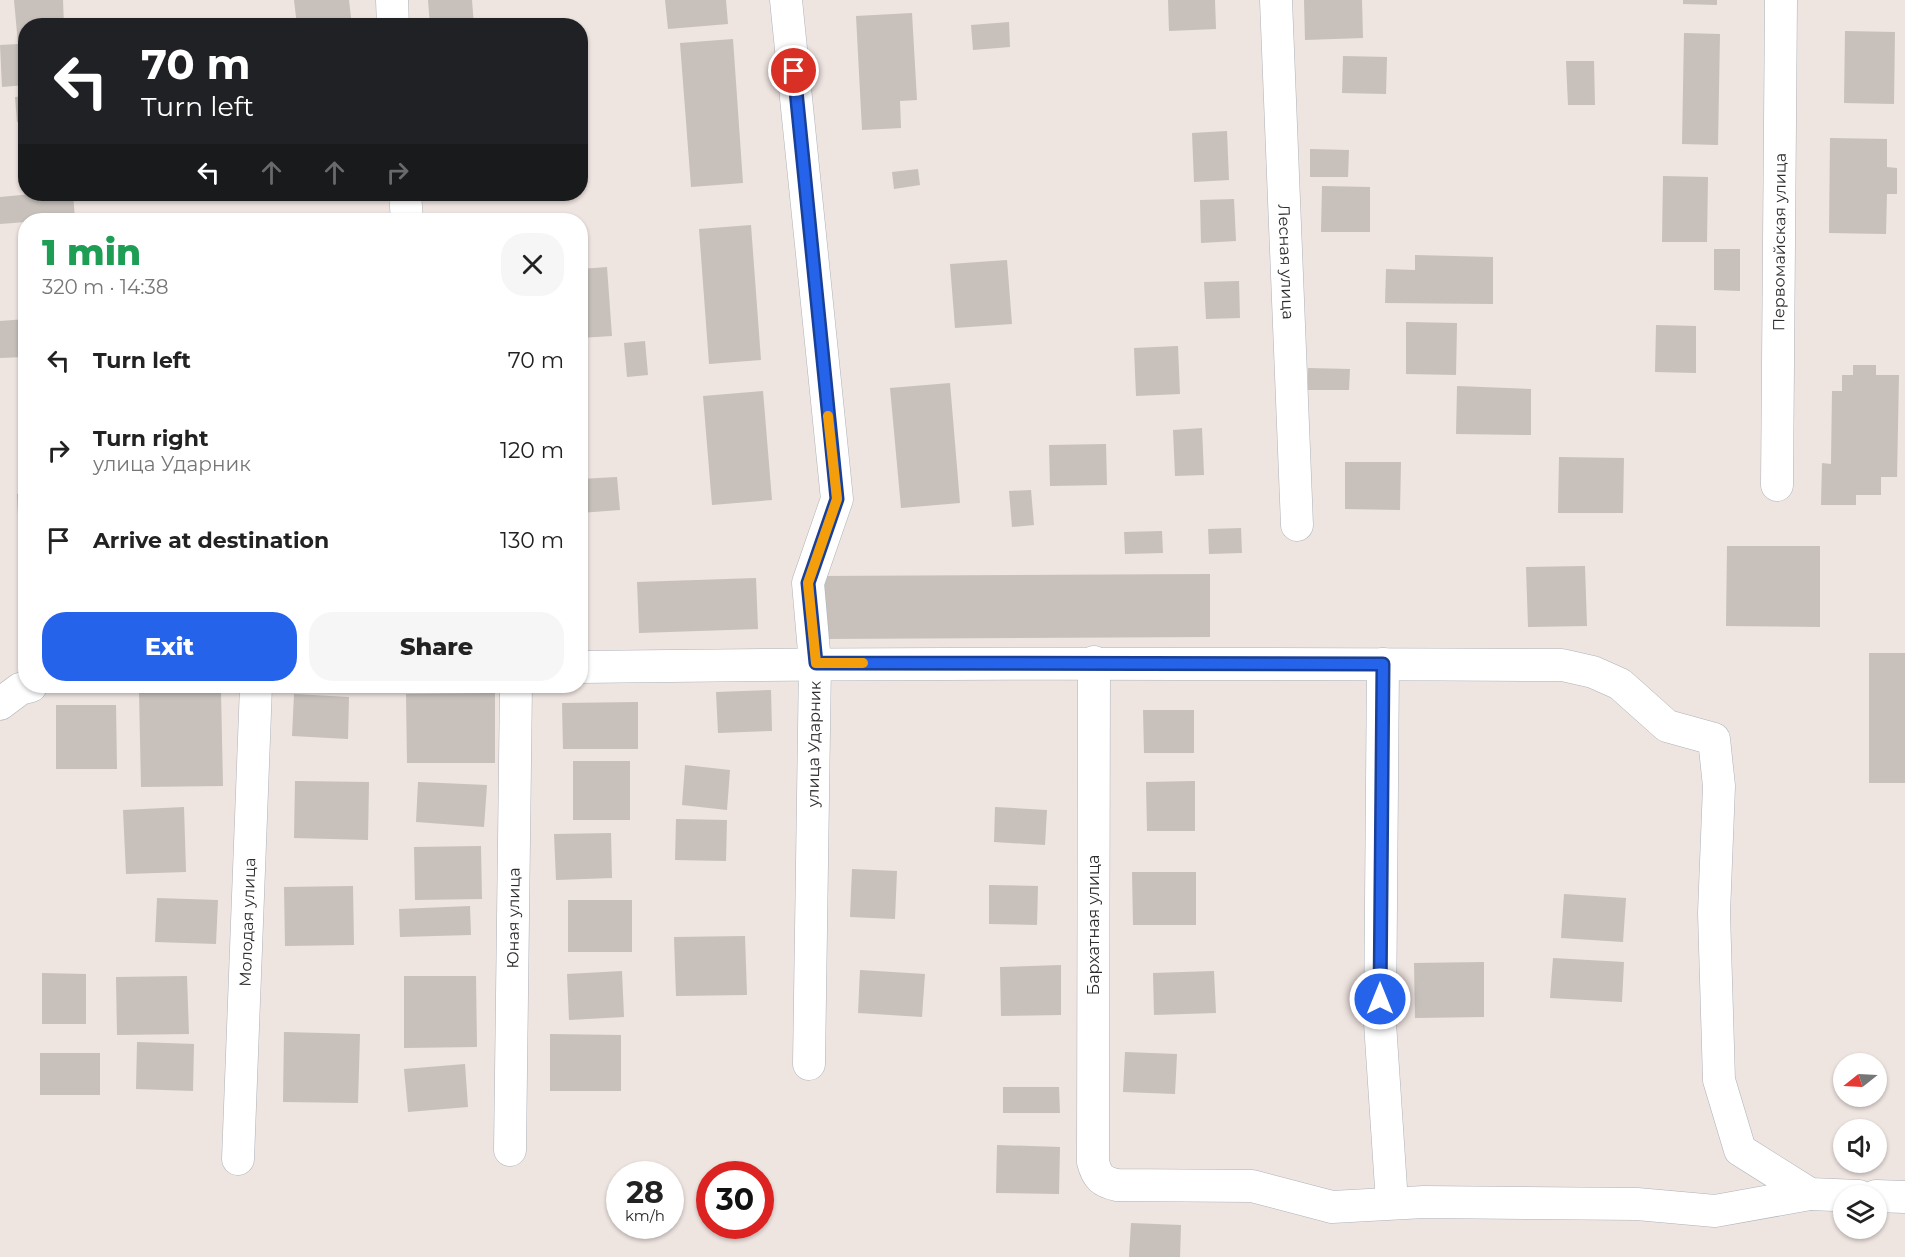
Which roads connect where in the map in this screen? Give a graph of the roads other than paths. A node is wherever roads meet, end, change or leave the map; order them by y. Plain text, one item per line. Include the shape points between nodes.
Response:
1 (392, 0) edge
2 (786, 0) edge
3 (1276, 0) edge
4 (1781, 0) edge
5 (393, 18) edge
6 (1777, 485) dead end
7 (1297, 525) dead end
8 (1094, 662) junction
9 (816, 663) junction
10 (1383, 664) junction
11 (588, 667) edge
12 (18, 690) edge
13 (256, 693) edge
14 (516, 693) edge
15 (0, 704) edge
16 (809, 1064) dead end
17 (510, 1150) dead end
18 (238, 1159) dead end
19 (1810, 1194) junction
20 (1833, 1195) edge
21 (1887, 1196) edge
22 (1905, 1197) edge
23 (1392, 1203) junction

1 - 5 street
2 - 9 street, улица Ударник via 837,499 808,583
3 - 7 street, Лесная улица
4 - 6 street, Первомайская улица
8 - 9 street
8 - 10 street
8 - 23 street, Бархатная улица via 1096,1174 1105,1183 1118,1185 1252,1186 1332,1207
9 - 11 street
9 - 16 street, улица Ударник
10 - 19 street via 1572,667 1620,684 1667,726 1714,739 1719,786 1714,913 1719,1080 1740,1150
10 - 23 street via 1380,1023
12 - 15 street
13 - 18 street, Молодая улица
14 - 17 street, Юная улица
19 - 20 street
19 - 23 street via 1715,1211 1637,1204
21 - 22 street

